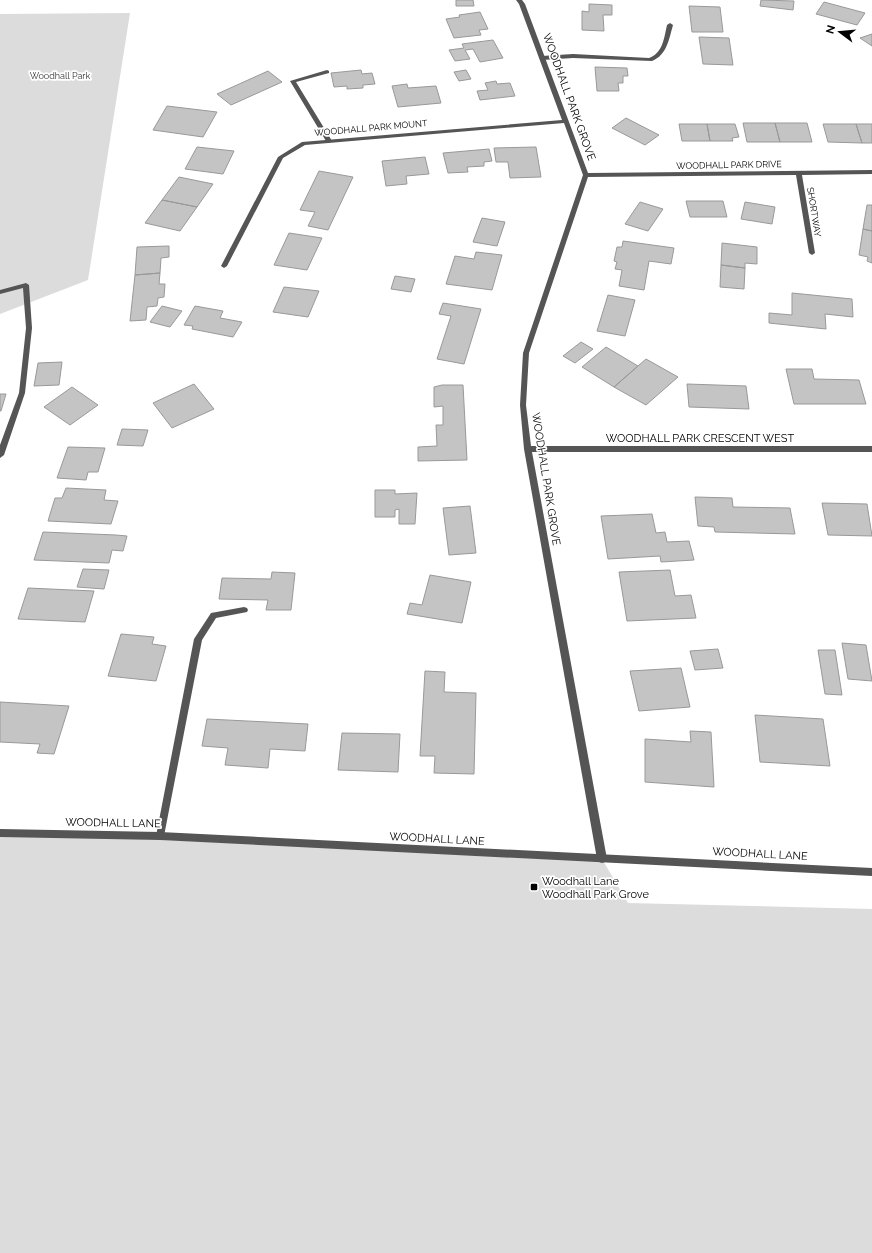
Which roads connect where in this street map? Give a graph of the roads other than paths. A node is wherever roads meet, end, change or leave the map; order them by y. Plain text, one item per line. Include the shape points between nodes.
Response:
1 (519, 0) edge
2 (670, 25) dead end
3 (542, 58) junction
4 (327, 72) dead end
5 (566, 120) junction
6 (329, 141) junction
7 (872, 172) edge
8 (799, 173) junction
9 (586, 175) junction
10 (812, 253) dead end
11 (224, 266) dead end
12 (0, 292) edge
13 (528, 449) junction
14 (872, 450) edge
15 (0, 455) edge
16 (244, 610) dead end
17 (0, 833) edge
18 (160, 836) junction
19 (602, 859) junction
20 (872, 872) edge

1 - 3 street, WOODHALL PARK GROVE
2 - 3 street via 661,54 650,60 573,56
3 - 5 street, WOODHALL PARK GROVE
4 - 6 street via 293,81
5 - 6 street, WOODHALL PARK MOUNT
5 - 9 street, WOODHALL PARK GROVE
6 - 11 street, WOODHALL PARK MOUNT via 304,143 281,157
7 - 8 street, WOODHALL PARK DRIVE
8 - 9 street, WOODHALL PARK DRIVE
8 - 10 street, SHORTWAY
9 - 13 street, WOODHALL PARK GROVE via 526,353 523,405
12 - 15 street via 26,285 29,328 22,393
13 - 14 street, WOODHALL PARK CRESCENT WEST
13 - 19 street, WOODHALL PARK GROVE
16 - 18 street via 214,615 198,639
17 - 18 street, WOODHALL LANE
18 - 19 street, WOODHALL LANE
19 - 20 street, WOODHALL LANE

